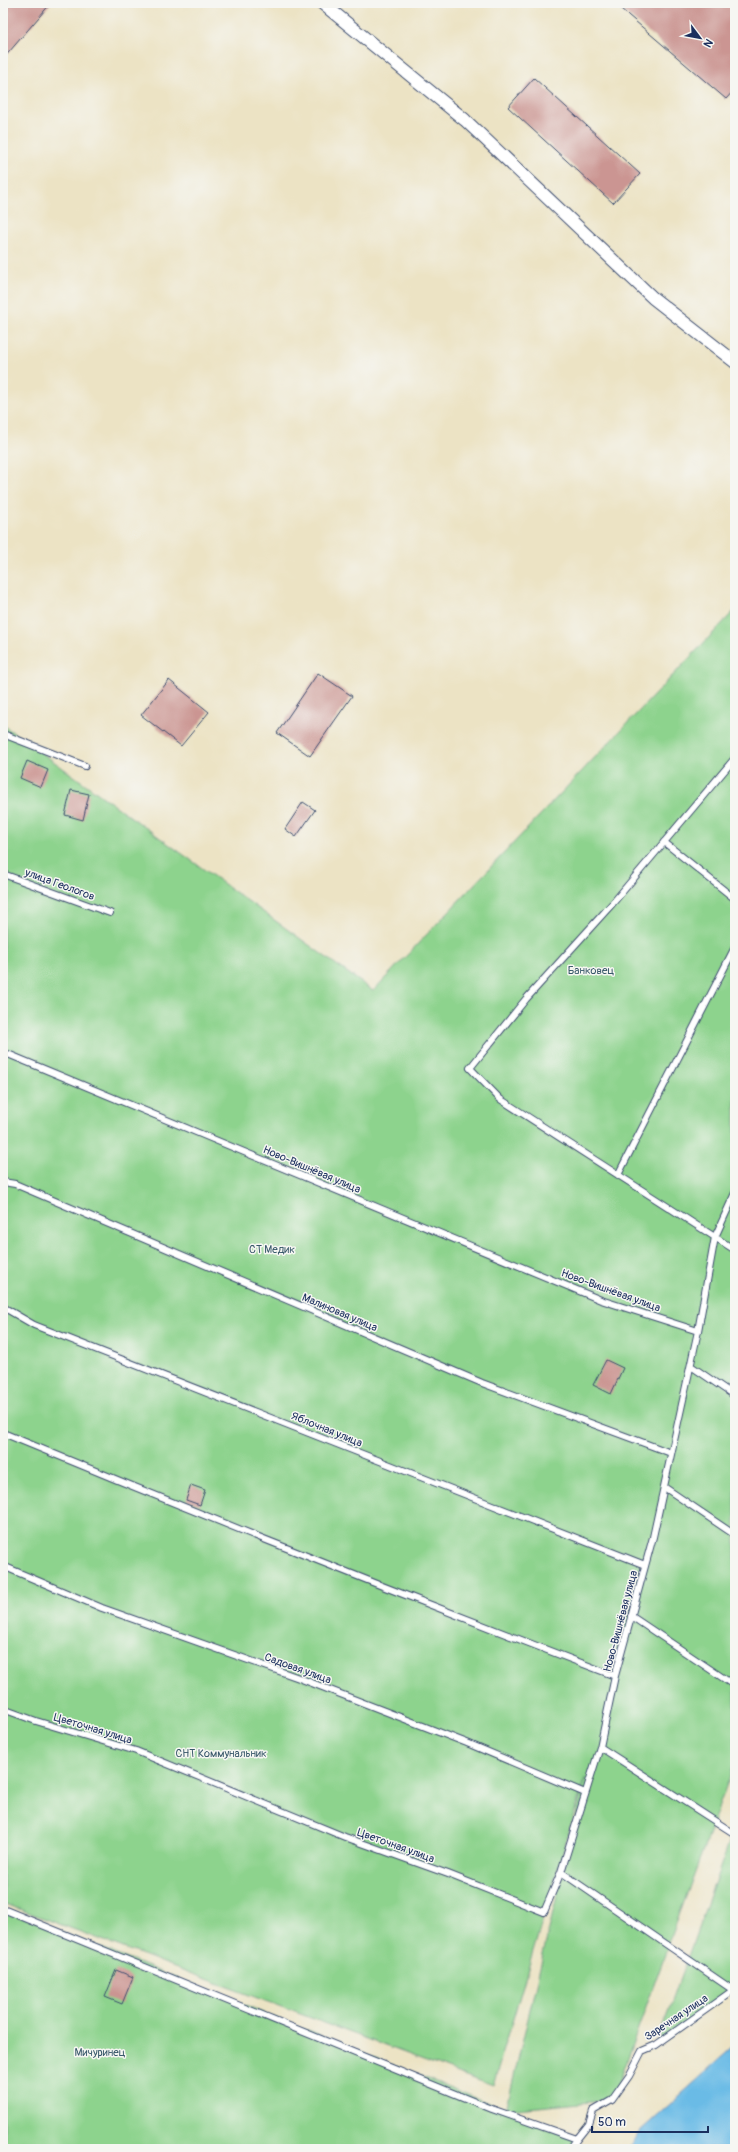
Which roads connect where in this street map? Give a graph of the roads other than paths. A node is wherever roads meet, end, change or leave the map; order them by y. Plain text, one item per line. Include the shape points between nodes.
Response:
1 (322, 3) edge
2 (735, 362) edge
3 (3, 734) edge
4 (735, 758) edge
5 (85, 766) dead end
6 (664, 842) junction
7 (3, 874) edge
8 (735, 899) edge
9 (110, 913) dead end
10 (735, 947) edge
11 (3, 1052) edge
12 (618, 1175) junction
13 (3, 1182) edge
14 (735, 1193) edge
15 (715, 1237) junction
16 (735, 1250) edge
17 (3, 1307) edge
18 (698, 1332) junction
19 (691, 1366) junction
20 (735, 1396) edge
21 (3, 1433) edge
22 (672, 1453) junction
23 (664, 1487) junction
24 (735, 1535) edge
25 (645, 1565) junction
26 (3, 1566) edge
27 (631, 1616) junction
28 (615, 1676) junction
29 (735, 1686) edge
30 (3, 1709) edge
31 (600, 1746) junction
32 (585, 1793) junction
33 (735, 1834) edge
34 (561, 1872) junction
35 (3, 1909) edge
36 (734, 1990) edge
37 (577, 2139) junction
38 (570, 2149) edge

1 - 2 street via 465,120 653,298
3 - 5 lane
4 - 6 lane
6 - 8 lane
6 - 12 lane via 526,999 470,1068 500,1099
7 - 9 lane, улица Геологов
10 - 12 lane
11 - 18 lane, Ново-Вишнёвая улица via 600,1300
12 - 15 lane
13 - 22 lane, Малиновая улица via 15,1184 482,1382
14 - 15 lane
15 - 16 lane
15 - 18 lane
17 - 25 lane, Яблочная улица via 34,1325
18 - 19 lane, Ново-Вишнёвая улица
19 - 20 lane
19 - 22 lane, Ново-Вишнёвая улица
21 - 28 lane via 359,1578
22 - 23 lane, Ново-Вишнёвая улица
23 - 24 lane
23 - 25 lane, Ново-Вишнёвая улица
25 - 27 lane, Ново-Вишнёвая улица
26 - 32 lane, Садовая улица via 102,1608 299,1678 467,1743
27 - 28 lane, Ново-Вишнёвая улица
27 - 29 lane
28 - 31 lane, Ново-Вишнёвая улица
30 - 34 lane, Цветочная улица via 136,1751 345,1837 544,1912
31 - 32 lane, Ново-Вишнёвая улица
31 - 33 lane
32 - 34 lane, Ново-Вишнёвая улица
34 - 36 lane
35 - 37 lane via 485,2106
36 - 37 lane, Заречная улица via 656,2045 642,2050 629,2076 612,2100 593,2111 589,2124
37 - 38 lane, Заречная улица

